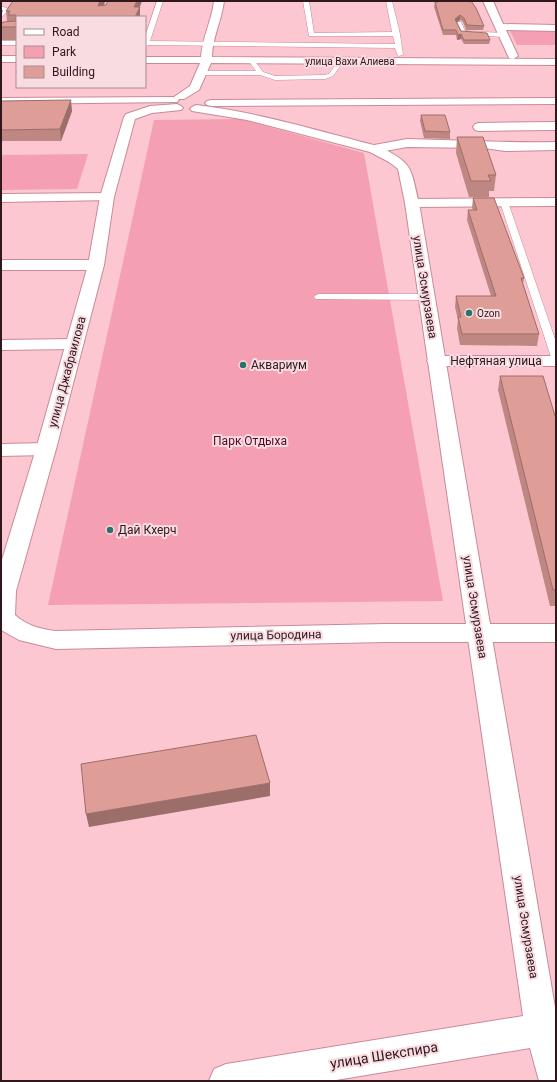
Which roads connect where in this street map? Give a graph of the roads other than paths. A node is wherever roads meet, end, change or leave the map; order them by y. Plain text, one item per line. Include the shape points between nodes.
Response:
1 (160, 1) edge
2 (219, 1) edge
3 (306, 1) edge
4 (388, 1) edge
5 (488, 1) edge
6 (1, 8) edge
7 (1, 16) edge
8 (459, 23) edge
9 (556, 28) edge
10 (501, 31) junction
11 (397, 34) junction
12 (311, 35) junction
13 (146, 40) edge
14 (1, 43) edge
15 (16, 43) edge
16 (146, 44) edge
17 (311, 45) junction
18 (399, 51) junction
19 (207, 53) junction
20 (1, 54) edge
21 (16, 54) edge
22 (146, 54) edge
23 (513, 56) junction
24 (556, 56) edge
25 (1, 59) edge
26 (16, 59) edge
27 (146, 60) edge
28 (251, 60) junction
29 (341, 61) junction
30 (556, 62) edge
31 (201, 73) junction
32 (261, 73) junction
33 (195, 88) junction
34 (115, 100) junction
35 (157, 100) junction
36 (208, 100) junction
37 (1, 101) edge
38 (556, 101) edge
39 (177, 102) junction
40 (471, 102) junction
41 (196, 109) junction
42 (224, 112) junction
43 (132, 114) junction
44 (556, 126) edge
45 (479, 129) junction
46 (556, 130) edge
47 (484, 144) junction
48 (556, 146) edge
49 (374, 149) junction
50 (107, 197) junction
51 (1, 198) edge
52 (504, 202) junction
53 (556, 202) edge
54 (412, 203) junction
55 (96, 264) junction
56 (1, 265) edge
57 (318, 297) dead end
58 (426, 297) junction
59 (74, 344) junction
60 (1, 345) edge
61 (556, 357) edge
62 (556, 360) edge
63 (436, 361) junction
64 (46, 449) junction
65 (1, 450) edge
66 (2, 591) edge
67 (2, 622) edge
68 (479, 632) junction
69 (556, 633) edge
70 (549, 1029) edge
71 (226, 1081) edge
72 (556, 1081) edge

1 - 13 lane
2 - 19 street
3 - 12 lane
4 - 11 lane
5 - 10 street
6 - 7 lane via 6,9
8 - 10 lane via 463,33
9 - 10 street
10 - 23 street
11 - 12 lane
11 - 18 lane
12 - 17 lane
14 - 15 lane
16 - 19 lane
17 - 18 lane
17 - 19 lane
18 - 19 street, улица Вахи Алиева
18 - 23 street, улица Вахи Алиева
19 - 22 street, улица Вахи Алиева
19 - 27 street, улица Вахи Алиева
19 - 28 street, улица Вахи Алиева
19 - 31 street
20 - 21 street
23 - 24 street, улица Вахи Алиева
25 - 26 street
28 - 29 street, улица Вахи Алиева
28 - 32 lane
29 - 30 street, улица Вахи Алиева
29 - 32 lane via 330,75 325,77 275,78
31 - 32 lane
31 - 33 street
33 - 36 street
33 - 39 street
34 - 35 street
34 - 37 street
34 - 43 street via 125,104
35 - 39 street
35 - 43 street
36 - 39 street via 192,96
36 - 40 street
36 - 41 street via 206,107
36 - 42 street
38 - 40 street
39 - 41 street
39 - 43 street
40 - 45 street
41 - 42 street
42 - 49 street
43 - 50 street, улица Джабраилова
44 - 45 street
45 - 46 street
45 - 47 street
47 - 48 street via 505,147
47 - 49 street via 407,143
49 - 54 street, улица Эсмурзаева via 394,158 404,168
50 - 51 street
50 - 55 street, улица Джабраилова
52 - 53 street
52 - 54 street
52 - 61 lane
54 - 58 street, улица Эсмурзаева
55 - 56 street
55 - 59 street, улица Джабраилова
57 - 58 lane
58 - 63 street, улица Эсмурзаева
59 - 60 street
59 - 64 street, улица Джабраилова
62 - 63 street, Нефтяная улица
63 - 68 street, улица Эсмурзаева
64 - 65 street
64 - 66 street, улица Джабраилова
66 - 67 street, улица Джабраилова
67 - 68 street, улица Бородина via 13,629 34,636 56,640
68 - 69 street, улица Бородина
68 - 70 street, улица Эсмурзаева
70 - 71 street, улица Шекспира
70 - 72 street, улица Эсмурзаева

